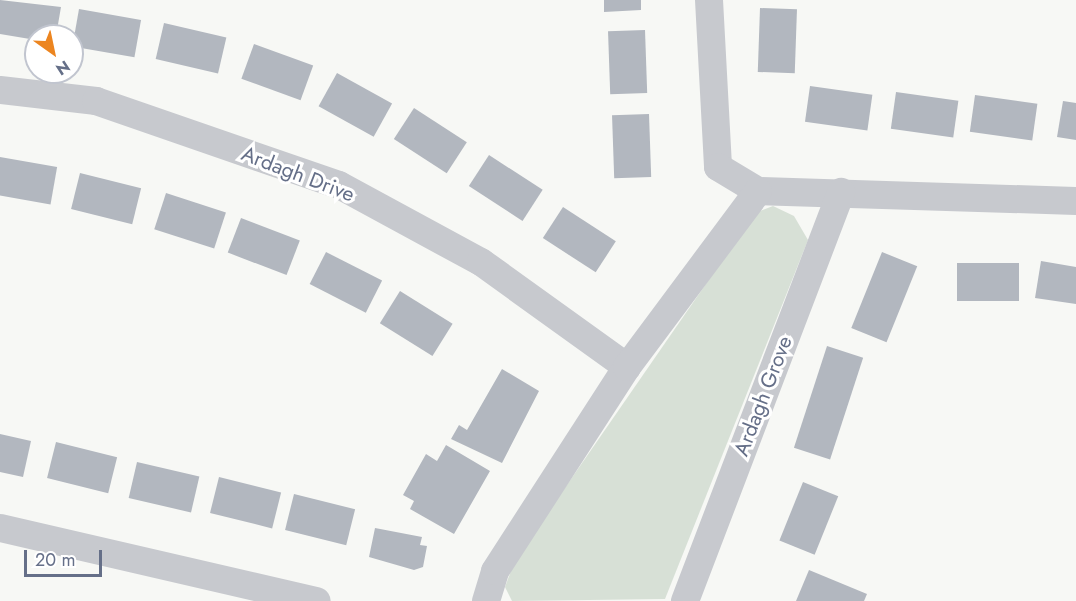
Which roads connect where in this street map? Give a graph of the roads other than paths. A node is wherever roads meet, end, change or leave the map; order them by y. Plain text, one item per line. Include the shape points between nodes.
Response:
1 (709, 0) edge
2 (0, 90) edge
3 (758, 191) junction
4 (841, 192) junction
5 (1076, 201) edge
6 (627, 367) junction
7 (0, 528) edge
8 (317, 601) edge
9 (486, 601) edge
10 (685, 601) edge

1 - 3 street via 718,167
2 - 6 street, Ardagh Drive via 96,101 339,185 481,262
3 - 4 street
3 - 6 street
4 - 5 street
4 - 10 street, Ardagh Grove
6 - 9 street via 495,571
7 - 8 street

